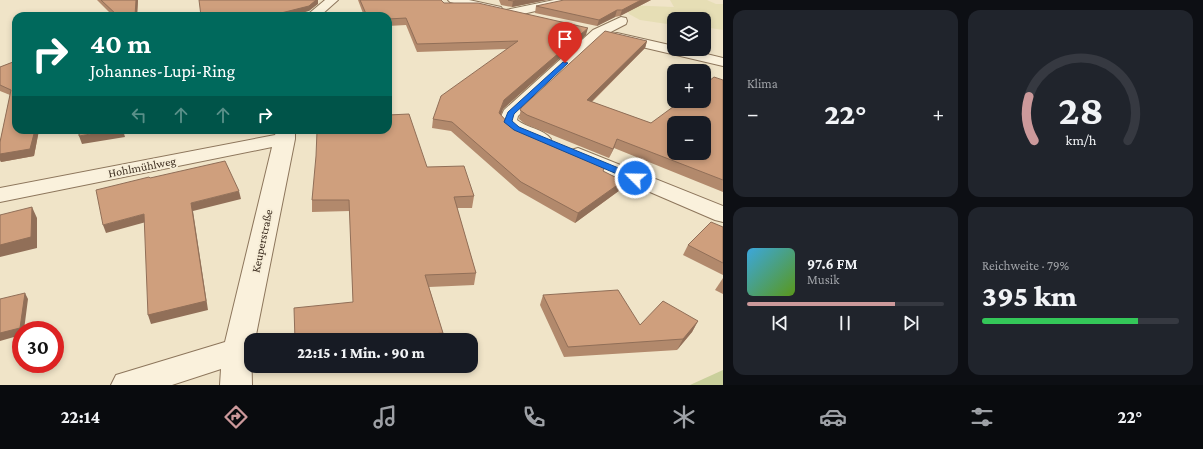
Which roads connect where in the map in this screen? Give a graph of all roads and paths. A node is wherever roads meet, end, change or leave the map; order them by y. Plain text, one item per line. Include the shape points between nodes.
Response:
1 (332, 0) edge
2 (454, 0) edge
3 (570, 0) edge
4 (317, 12) edge
5 (510, 13) junction
6 (540, 20) edge
7 (620, 22) edge
8 (590, 31) junction
9 (723, 62) edge
10 (285, 134) edge
11 (0, 195) edge
12 (723, 215) edge
13 (238, 351) junction
14 (127, 385) edge
15 (236, 385) edge

1 - 4 street
2 - 5 street
3 - 5 street
5 - 6 street
7 - 8 street
8 - 9 street
8 - 12 street via 510,114 508,122 517,129
10 - 11 street, Hohlmühlweg
10 - 13 street, Keuperstraße
13 - 14 street
13 - 15 street, Keuperstraße

